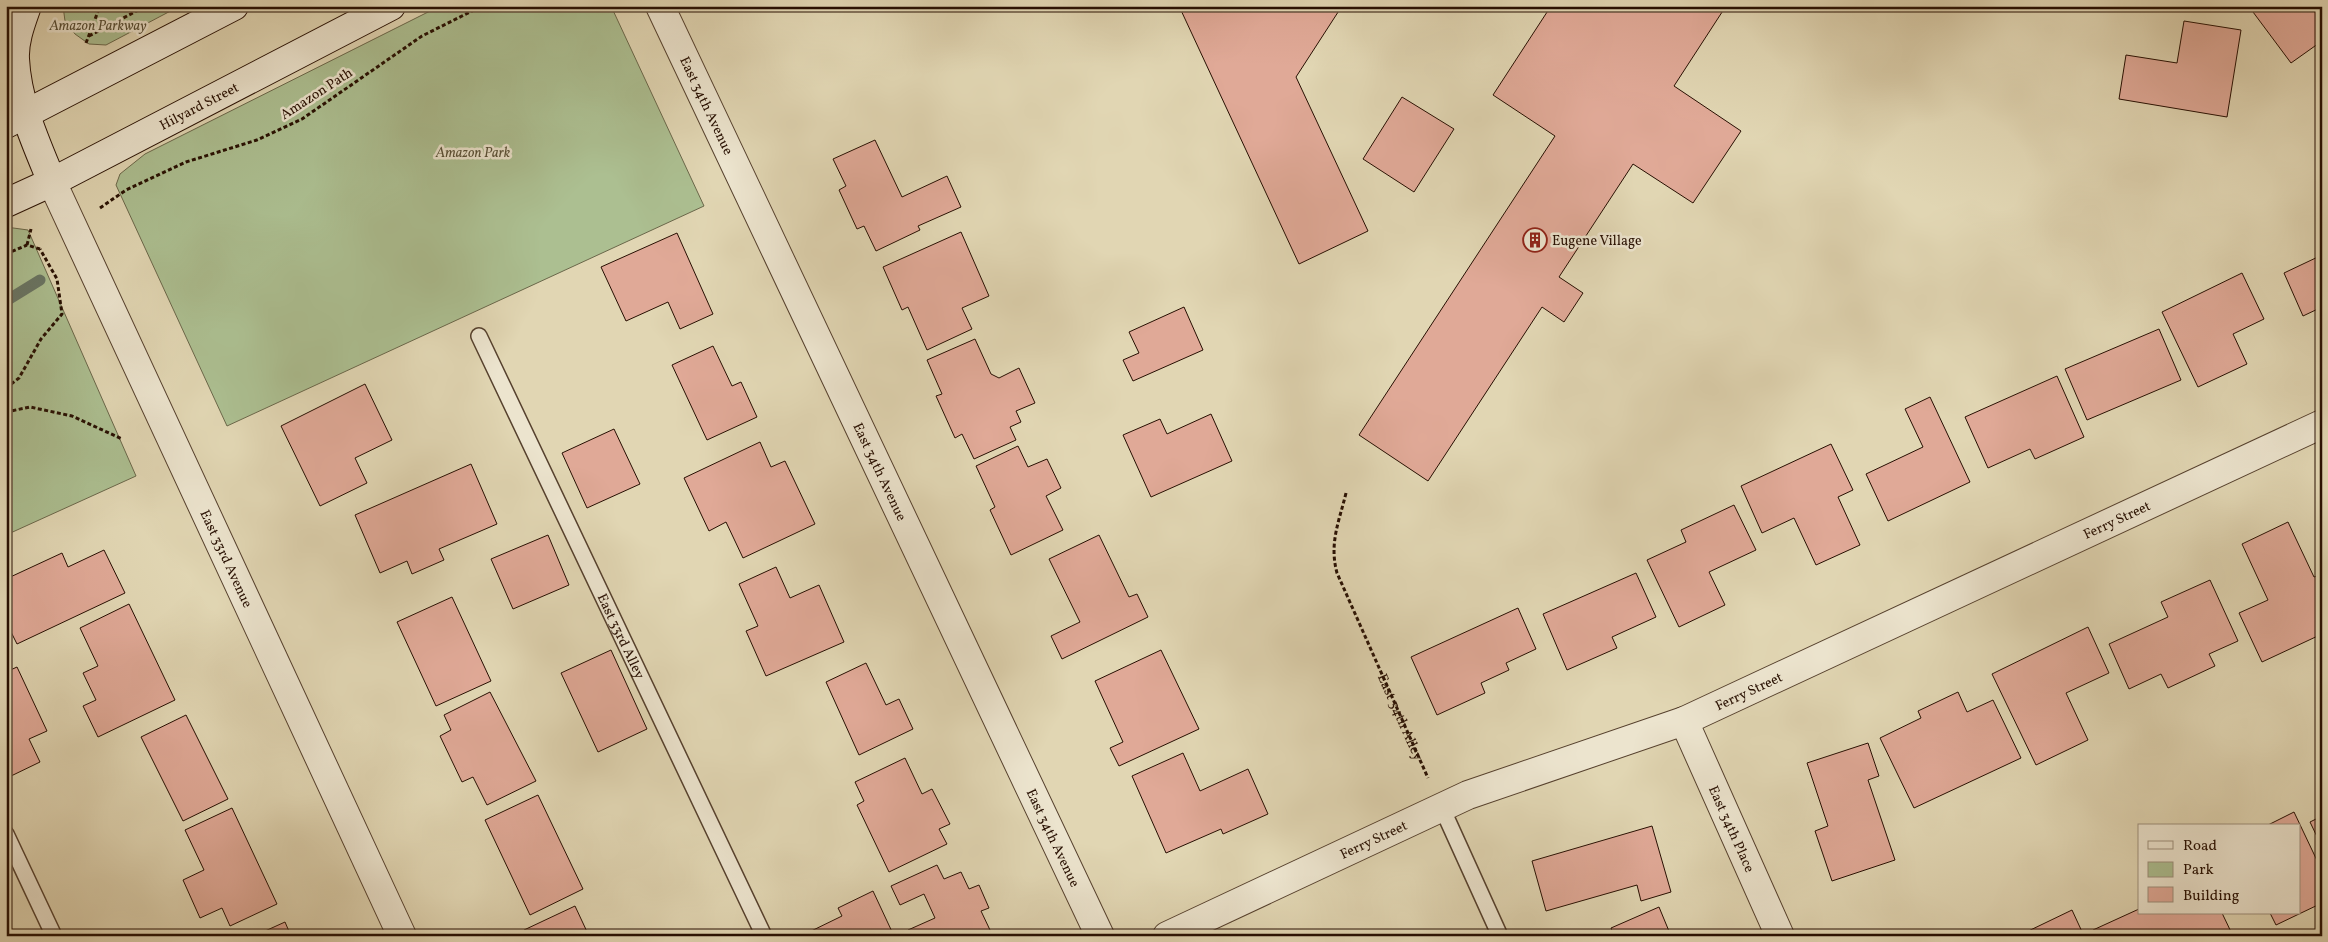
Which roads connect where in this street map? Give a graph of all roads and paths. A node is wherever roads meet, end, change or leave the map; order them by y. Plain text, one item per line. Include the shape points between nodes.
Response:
1 (27, 6) edge
2 (100, 6) edge
3 (146, 6) edge
4 (234, 6) edge
5 (391, 6) edge
6 (482, 6) edge
7 (660, 6) edge
8 (16, 119) edge
9 (52, 182) junction
10 (126, 190) dead end
11 (6, 203) edge
12 (6, 254) edge
13 (479, 336) dead end
14 (6, 388) edge
15 (6, 412) edge
16 (2322, 424) edge
17 (122, 439) dead end
18 (1346, 493) dead end
19 (1684, 721) junction
20 (1442, 808) junction
21 (6, 834) edge
22 (54, 936) edge
23 (402, 936) edge
24 (764, 936) edge
25 (1100, 936) edge
26 (1167, 936) edge
27 (1500, 936) edge
28 (1780, 936) edge

1 - 8 street, East 33rd Avenue via 18,29 15,59
2 - 3 path via 88,36
4 - 8 street
5 - 9 street, Hilyard Street
6 - 10 path, Amazon Path via 422,36 302,119 257,140 186,162
7 - 25 street, East 34th Avenue
8 - 9 street, East 33rd Avenue
9 - 11 street, Hilyard Street
9 - 23 street, East 33rd Avenue
12 - 14 path via 27,245 40,250 57,279 62,314 41,339 18,378
13 - 24 lane, East 33rd Alley
15 - 17 path via 30,407 72,416
16 - 19 street, Ferry Street
18 - 20 path, East 34th Alley via 1333,542 1333,560
19 - 20 street, Ferry Street via 1484,789
19 - 28 street, East 34th Place
20 - 26 street, Ferry Street
20 - 27 lane
21 - 22 lane

